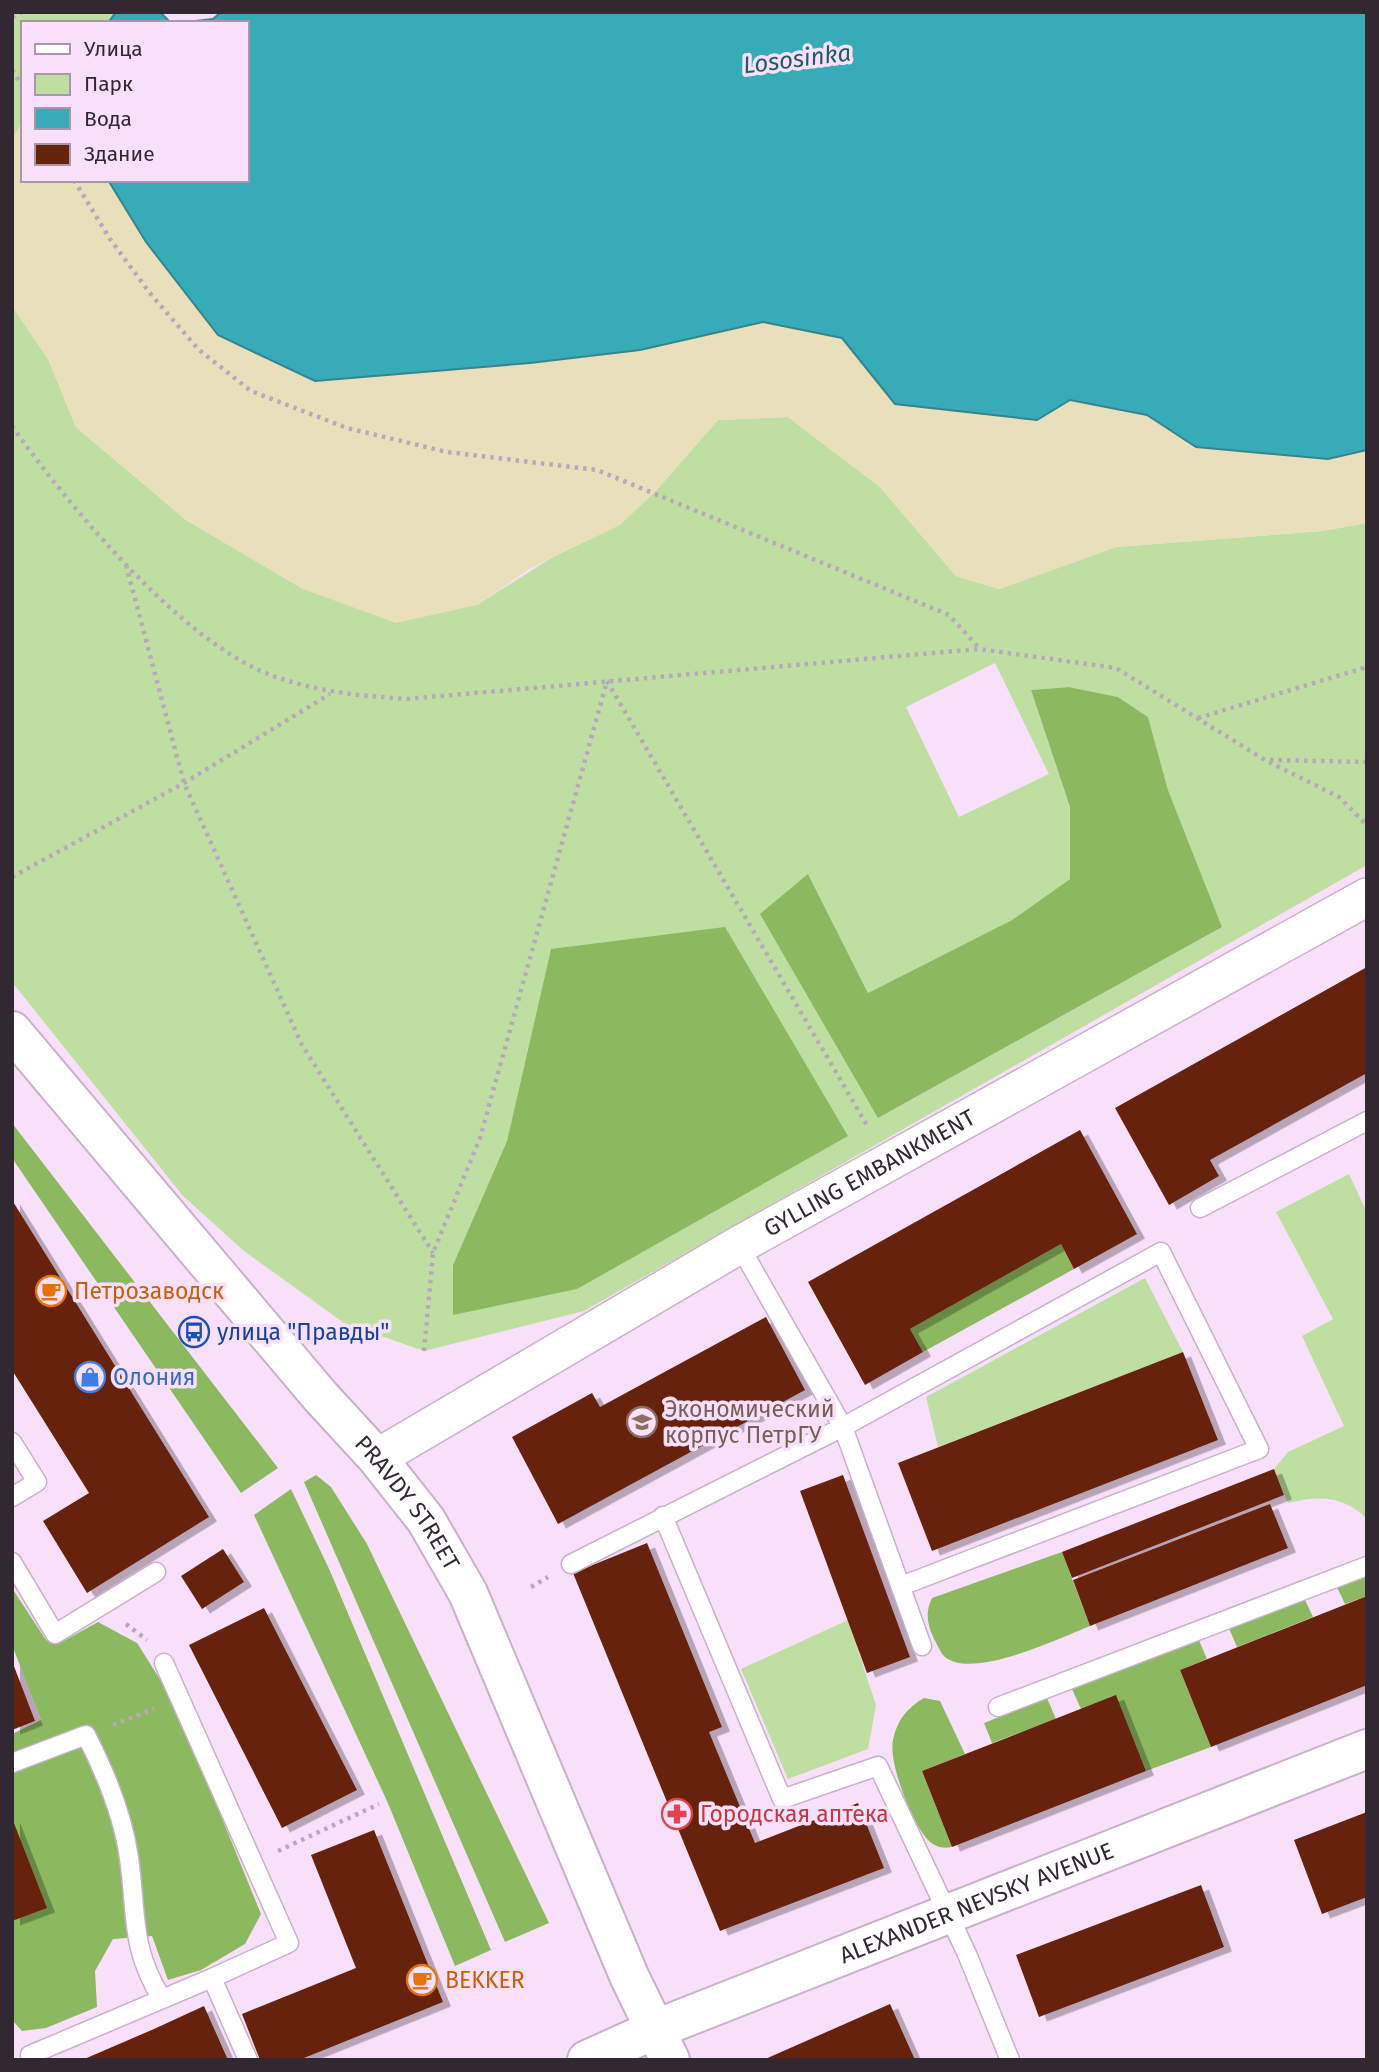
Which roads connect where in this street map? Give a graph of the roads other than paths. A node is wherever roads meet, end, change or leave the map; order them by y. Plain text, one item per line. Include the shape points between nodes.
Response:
1 (1367, 897) edge
2 (12, 1031) edge
3 (1367, 1121) edge
4 (1200, 1208) dead end
5 (739, 1245) junction
6 (843, 1427) junction
7 (12, 1443) edge
8 (377, 1458) junction
9 (12, 1497) edge
10 (663, 1516) junction
11 (12, 1562) edge
12 (571, 1564) dead end
13 (1367, 1566) edge
14 (156, 1572) dead end
15 (901, 1586) junction
16 (922, 1646) dead end
17 (164, 1663) road end
18 (998, 1707) dead end
19 (1367, 1749) edge
20 (12, 1763) edge
21 (947, 1917) junction
22 (212, 1978) junction
23 (162, 1999) junction
24 (663, 2045) edge
25 (30, 2055) dead end
26 (248, 2060) edge
27 (587, 2060) edge
28 (1010, 2060) edge

1 - 5 street, GYLLING EMBANKMENT
2 - 8 main road, PRAVDY STREET
3 - 4 lane
5 - 6 lane
5 - 8 street, GYLLING EMBANKMENT
6 - 10 lane
6 - 15 lane
6 - 15 lane via 1161,1252 1259,1449
7 - 9 lane via 37,1482
8 - 24 main road, PRAVDY STREET via 426,1520 468,1593 630,1978
10 - 12 lane
10 - 21 lane via 782,1799 878,1766
11 - 14 lane via 55,1634
13 - 18 lane
15 - 16 lane
17 - 22 lane via 289,1943
19 - 21 main road, ALEXANDER NEVSKY AVENUE
20 - 23 lane via 86,1735 115,1798 129,1856 135,1936 146,1975
21 - 24 main road, ALEXANDER NEVSKY AVENUE
21 - 28 lane
22 - 23 lane
22 - 26 lane
23 - 25 lane
24 - 27 main road, ALEXANDER NEVSKY AVENUE

